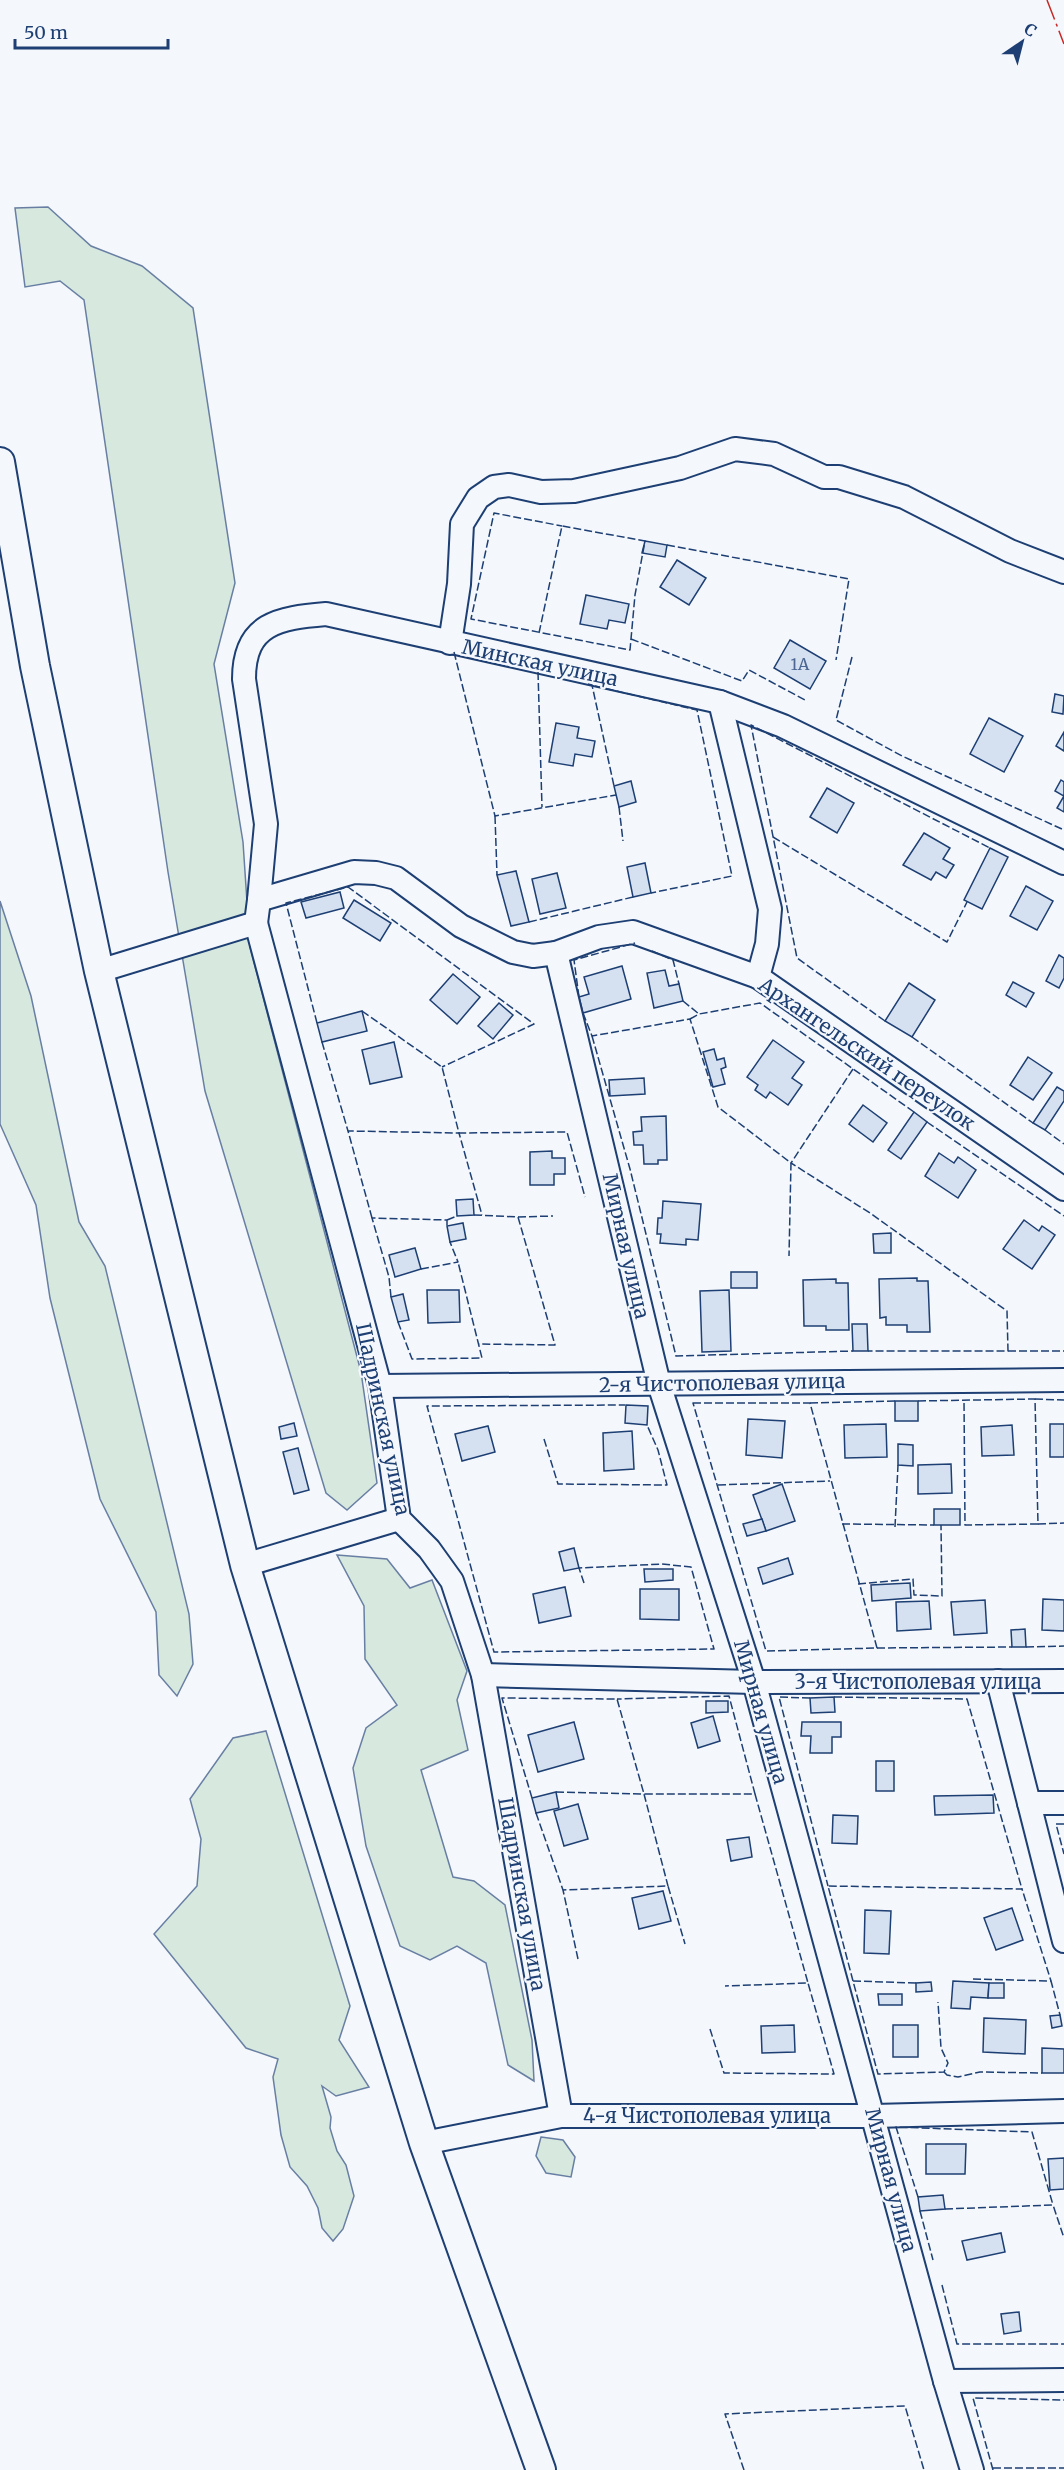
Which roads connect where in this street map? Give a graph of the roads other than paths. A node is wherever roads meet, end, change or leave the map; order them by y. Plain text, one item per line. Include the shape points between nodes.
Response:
1 (0, 462) edge
2 (1064, 572) edge
3 (450, 643) junction
4 (720, 702) junction
5 (1064, 863) edge
6 (259, 900) junction
7 (256, 923) junction
8 (556, 953) junction
9 (99, 971) junction
10 (758, 977) junction
11 (1064, 1189) edge
12 (1064, 1380) edge
13 (659, 1384) junction
14 (380, 1386) junction
15 (399, 1519) junction
16 (245, 1565) junction
17 (483, 1675) junction
18 (1064, 1681) edge
19 (754, 1682) junction
20 (998, 1682) junction
21 (1029, 1803) junction
22 (1064, 1803) edge
23 (1064, 1941) edge
24 (1064, 2111) edge
25 (561, 2116) junction
26 (874, 2116) junction
27 (424, 2143) junction
28 (1064, 2380) edge
29 (945, 2381) junction
30 (541, 2470) edge
31 (972, 2470) edge

1 - 9 main road via 35,666
2 - 3 street via 1010,551 904,497 839,477 824,477 774,454 735,449 680,468 574,491 494,487 478,498 462,524 459,584
3 - 4 street, Минская улица
3 - 6 street, Минская улица via 326,614 284,617 261,630 244,662 266,824
4 - 5 street, Минская улица via 783,726
4 - 10 street via 770,909 767,944
6 - 7 street, Минская улица
6 - 8 street, Архангельский переулок via 354,872 376,873 396,878 461,926 513,952 533,956
7 - 9 street
7 - 14 street, Шадринская улица
8 - 10 street, Архангельский переулок via 599,937 633,932
8 - 13 street, Мирная улица
9 - 16 main road
10 - 11 street, Архангельский переулок
12 - 13 street, 2-я Чистополевая улица
13 - 14 street, 2-я Чистополевая улица
13 - 19 street, Мирная улица
14 - 15 street, Шадринская улица
15 - 16 street
15 - 17 street, Шадринская улица via 429,1549 452,1581
16 - 27 main road
17 - 19 street, 3-я Чистополевая улица
17 - 25 street, Шадринская улица
18 - 20 street, 3-я Чистополевая улица
19 - 20 street, 3-я Чистополевая улица
19 - 26 street, Мирная улица
20 - 21 street
21 - 22 street
21 - 23 street
24 - 26 street, 4-я Чистополевая улица
25 - 26 street, 4-я Чистополевая улица
25 - 27 street, 4-я Чистополевая улица
26 - 29 street, Мирная улица
27 - 30 main road
28 - 29 street
29 - 31 street, Мирная улица

